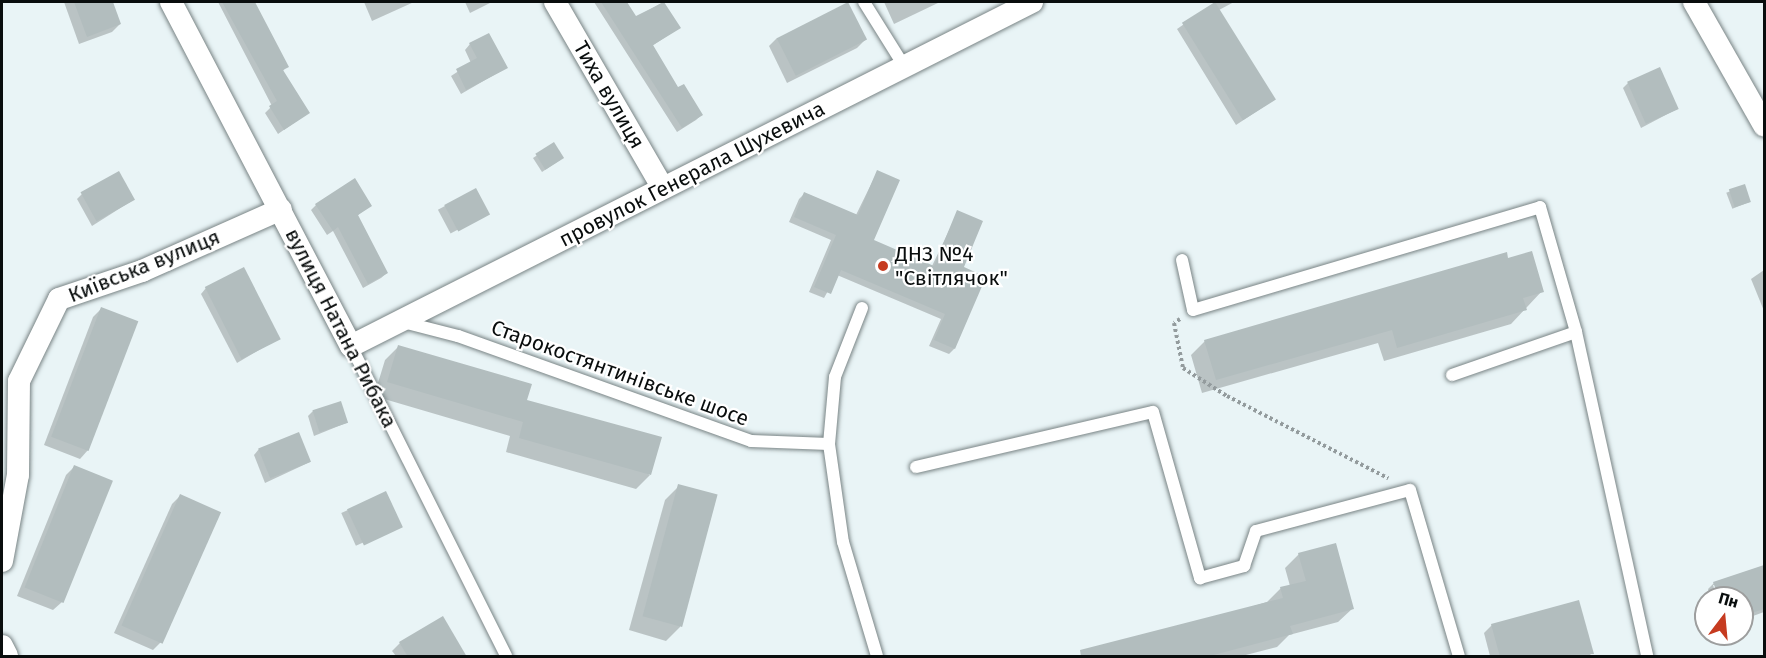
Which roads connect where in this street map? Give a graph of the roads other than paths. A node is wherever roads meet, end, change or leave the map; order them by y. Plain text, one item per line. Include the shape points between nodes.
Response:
1 (171, 2) edge
2 (555, 2) edge
3 (864, 2) edge
4 (1032, 2) edge
5 (1694, 2) edge
6 (904, 66) junction
7 (1764, 125) edge
8 (663, 188) junction
9 (281, 209) junction
10 (1182, 260) dead end
11 (862, 308) dead end
12 (400, 321) junction
13 (1576, 332) junction
14 (351, 346) junction
15 (1452, 375) dead end
16 (829, 444) junction
17 (916, 467) dead end
18 (2, 561) edge
19 (2, 646) edge
20 (7, 657) edge
21 (506, 657) edge
22 (876, 657) edge
23 (1459, 657) edge
24 (1647, 657) edge

1 - 9 street, вулиця Натана Рибака
2 - 8 street, Тиха вулиця
3 - 6 lane
4 - 6 street, провулок Генерала Шухевича
5 - 7 street
6 - 8 street, провулок Генерала Шухевича
8 - 12 street, провулок Генерала Шухевича
9 - 14 street, вулиця Натана Рибака
9 - 18 street, Київська вулиця via 142,271 59,299 19,381 18,475
10 - 13 lane via 1193,310 1540,207
11 - 16 lane via 835,377
12 - 14 street, провулок Генерала Шухевича
12 - 16 lane, Старокостянтинівське шосе via 458,336 752,441
13 - 15 lane
13 - 24 lane
14 - 21 lane, вулиця Натана Рибака
16 - 22 lane via 843,542
17 - 23 lane via 1153,412 1200,578 1244,566 1256,531 1410,490
19 - 20 street

